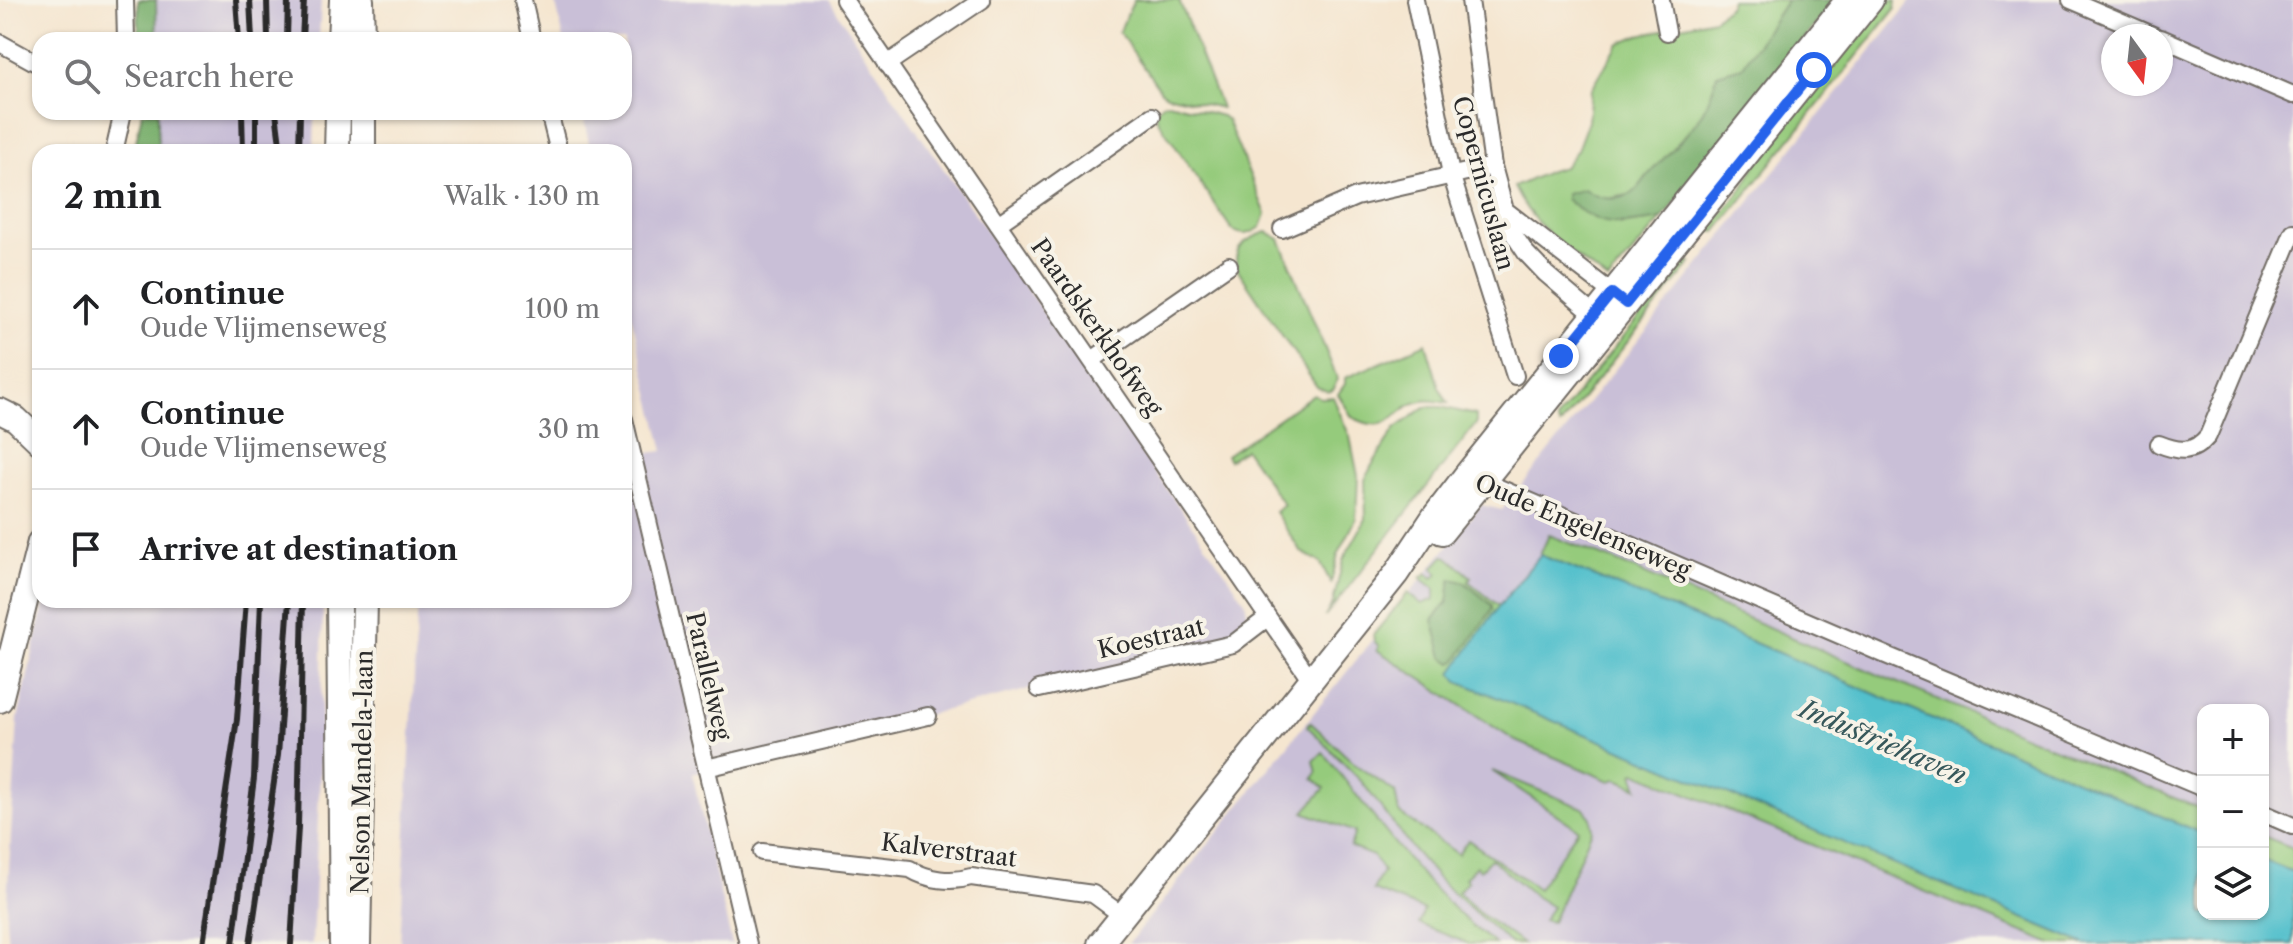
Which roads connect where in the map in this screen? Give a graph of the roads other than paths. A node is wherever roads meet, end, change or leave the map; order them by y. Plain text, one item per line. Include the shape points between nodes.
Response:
1 (125, 0) edge
2 (342, 0) edge
3 (361, 0) edge
4 (523, 0) edge
5 (844, 0) edge
6 (982, 0) edge
7 (1415, 0) edge
8 (1470, 0) edge
9 (1661, 0) edge
10 (1848, 0) edge
11 (1871, 0) edge
12 (2071, 0) edge
13 (2127, 24) edge
14 (126, 32) edge
15 (340, 32) edge
16 (362, 32) edge
17 (530, 32) edge
18 (1667, 32) dead end
19 (0, 43) edge
20 (2173, 43) edge
21 (32, 61) edge
22 (887, 64) junction
23 (2293, 95) edge
24 (1152, 116) dead end
25 (121, 120) edge
26 (338, 120) edge
27 (363, 120) edge
28 (551, 120) edge
29 (116, 144) edge
30 (337, 144) edge
31 (363, 144) edge
32 (557, 144) edge
33 (1493, 166) junction
34 (1451, 174) junction
35 (1505, 210) junction
36 (998, 224) junction
37 (1282, 229) dead end
38 (2293, 232) edge
39 (1229, 265) dead end
40 (1619, 298) junction
41 (1601, 321) junction
42 (1092, 360) junction
43 (1515, 376) dead end
44 (0, 411) edge
45 (32, 431) edge
46 (2159, 444) dead end
47 (632, 453) edge
48 (1475, 478) junction
49 (32, 574) edge
50 (339, 608) edge
51 (365, 608) edge
52 (1267, 618) junction
53 (1311, 680) junction
54 (1039, 689) dead end
55 (0, 700) edge
56 (928, 716) dead end
57 (706, 768) junction
58 (2197, 785) edge
59 (2269, 816) edge
60 (2293, 826) edge
61 (762, 852) dead end
62 (1123, 916) junction
63 (342, 944) edge
64 (358, 944) edge
65 (748, 944) edge
66 (1100, 944) edge

1 - 14 street
2 - 15 street
3 - 16 street
4 - 17 street
5 - 22 street, Paardskerkhofweg
6 - 22 street
7 - 34 street, Copernicuslaan
8 - 33 street, Copernicuslaan
9 - 18 street
10 - 40 street
11 - 40 street
12 - 13 street
19 - 21 street
20 - 23 street
22 - 36 street, Paardskerkhofweg
24 - 36 street
25 - 29 street
26 - 30 street
27 - 31 street
28 - 32 street
33 - 34 street
33 - 35 street, Copernicuslaan
34 - 37 street via 1356,197
34 - 43 street, Copernicuslaan
35 - 40 street, Copernicuslaan
35 - 41 street, Copernicuslaan via 1526,253
36 - 42 street, Paardskerkhofweg
38 - 46 street via 2208,436 2187,451
39 - 42 street
40 - 41 street
41 - 48 street
42 - 52 street, Paardskerkhofweg
44 - 45 street
47 - 57 street, Parallelweg
48 - 53 street, Oude Engelenseweg via 1434,517 1396,574
48 - 58 street, Oude Engelenseweg
49 - 55 street
50 - 63 street, Nelson Mandela-laan
51 - 64 street, Nelson Mandela-laan
52 - 53 street, Paardskerkhofweg
52 - 54 street, Koestraat via 1233,644
53 - 62 street, Oude Engelenseweg
56 - 57 street
57 - 65 street, Parallelweg
59 - 60 street
61 - 62 street, Kalverstraat via 910,869 958,881 971,877 1093,894
62 - 66 street, Oude Engelenseweg

